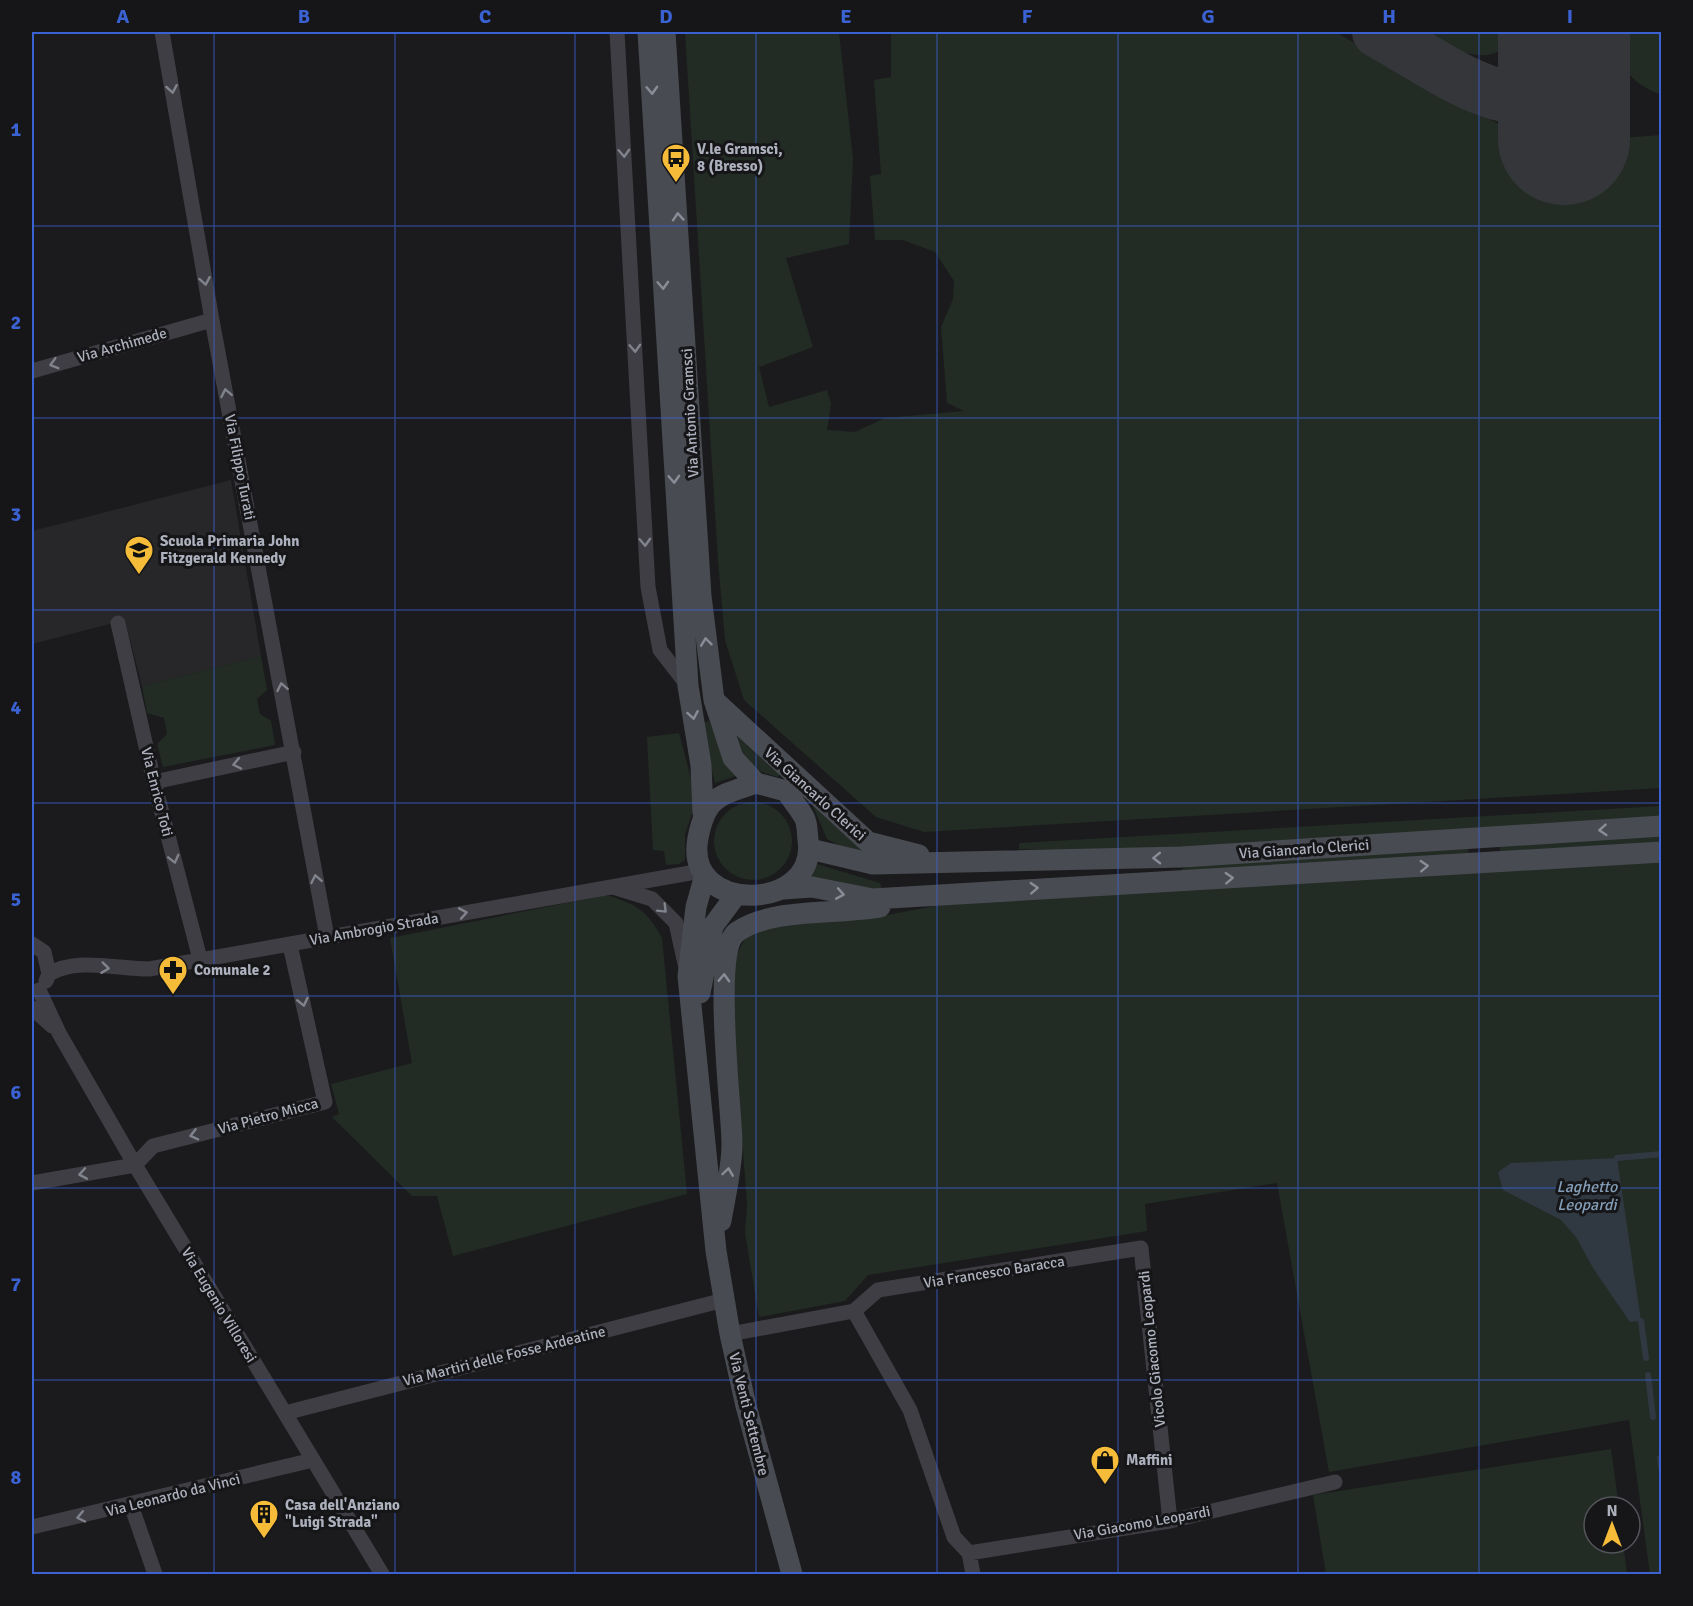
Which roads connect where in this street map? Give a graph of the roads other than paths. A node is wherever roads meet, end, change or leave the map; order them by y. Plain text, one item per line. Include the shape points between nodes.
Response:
1 (162, 32) edge
2 (618, 32) edge
3 (648, 32) edge
4 (665, 32) edge
5 (212, 320) junction
6 (32, 371) edge
7 (118, 623) dead end
8 (688, 686) junction
9 (714, 700) junction
10 (294, 752) junction
11 (154, 782) junction
12 (756, 783) junction
13 (703, 813) junction
14 (1662, 826) edge
15 (810, 849) junction
16 (1662, 852) edge
17 (946, 862) junction
18 (703, 873) junction
19 (610, 887) junction
20 (783, 889) junction
21 (960, 892) junction
22 (736, 895) junction
23 (735, 934) joint
24 (327, 937) junction
25 (32, 944) edge
26 (290, 945) junction
27 (200, 959) junction
28 (49, 974) junction
29 (688, 976) junction
30 (35, 991) edge
31 (32, 1008) edge
32 (59, 1033) junction
33 (694, 1044) junction
34 (135, 1165) junction
35 (32, 1183) edge
36 (1141, 1248) joint
37 (716, 1251) junction
38 (724, 1300) junction
39 (854, 1311) junction
40 (730, 1334) junction
41 (285, 1413) junction
42 (313, 1460) junction
43 (1335, 1482) dead end
44 (131, 1505) junction
45 (1170, 1521) junction
46 (32, 1527) edge
47 (969, 1553) junction
48 (155, 1575) edge
49 (382, 1575) edge
50 (792, 1575) edge
51 (973, 1575) edge

1 -> 5 street, Via Filippo Turati
2 -> 8 street, Via Antonio Gramsci via 648,587 660,650
3 -> 8 street, Via Antonio Gramsci
9 -> 4 street, Via Antonio Gramsci via 700,596
5 -> 6 street, Via Archimede
10 -> 5 street, Via Filippo Turati
7 - 11 street, Via Enrico Toti
8 -> 13 street, Via Antonio Gramsci via 701,765
9 - 12 street, Via Antonio Gramsci via 733,758
9 - 17 street, Via Giancarlo Clerici via 868,842
10 -> 11 street
24 -> 10 street, Via Filippo Turati
11 -> 27 street, Via Enrico Toti
12 - 13 street via 722,795
12 - 15 street via 786,791 806,819
13 - 18 street via 697,843
14 -> 17 street, Via Giancarlo Clerici via 1182,857
15 - 17 street, Via Giancarlo Clerici via 873,864
15 - 20 street via 802,871
21 -> 16 street, Via Giancarlo Clerici
18 - 19 street, Via Ambrogio Strada
18 - 22 street
18 - 29 street, Via Venti Settembre
24 -> 19 street, Via Ambrogio Strada
19 -> 29 street via 652,899 676,923
20 -> 21 street, Via Giancarlo Clerici via 812,887 873,899
20 - 22 street via 758,897
21 - 23 street, Via Giancarlo Clerici via 861,910 772,918
22 - 33 street, Via Venti Settembre via 712,926
37 -> 23 street, Via Venti Settembre via 732,1146 724,978 728,943
24 - 26 street, Via Ambrogio Strada
25 - 28 street via 44,952
26 - 27 street, Via Ambrogio Strada
26 -> 34 street, Via Pietro Micca via 325,1102 153,1146
28 -> 27 street, Via Ambrogio Strada via 61,967 81,964 149,969
28 - 30 street
29 - 33 street, Via Venti Settembre
30 - 32 street, Via Eugenio Villoresi
31 - 32 street, Via Eugenio Villoresi
32 - 34 street, Via Eugenio Villoresi
33 - 37 street, Via Venti Settembre
34 -> 35 street
34 - 41 street, Via Eugenio Villoresi
36 - 39 street, Via Francesco Baracca via 878,1290
36 - 45 street, Vicolo Giacomo Leopardi
37 - 38 street, Via Venti Settembre
38 - 40 street, Via Venti Settembre
38 - 41 street, Via Martiri delle Fosse Ardeatine
39 - 40 street
39 - 47 street via 910,1410 954,1537
40 - 50 street, Via Venti Settembre
41 - 42 street, Via Eugenio Villoresi
42 - 44 street, Via Leonardo da Vinci
42 - 49 street, Via Eugenio Villoresi
43 - 45 street, Via Giacomo Leopardi
44 -> 46 street, Via Leonardo da Vinci
44 - 48 street
45 - 47 street, Via Giacomo Leopardi
47 - 51 street

